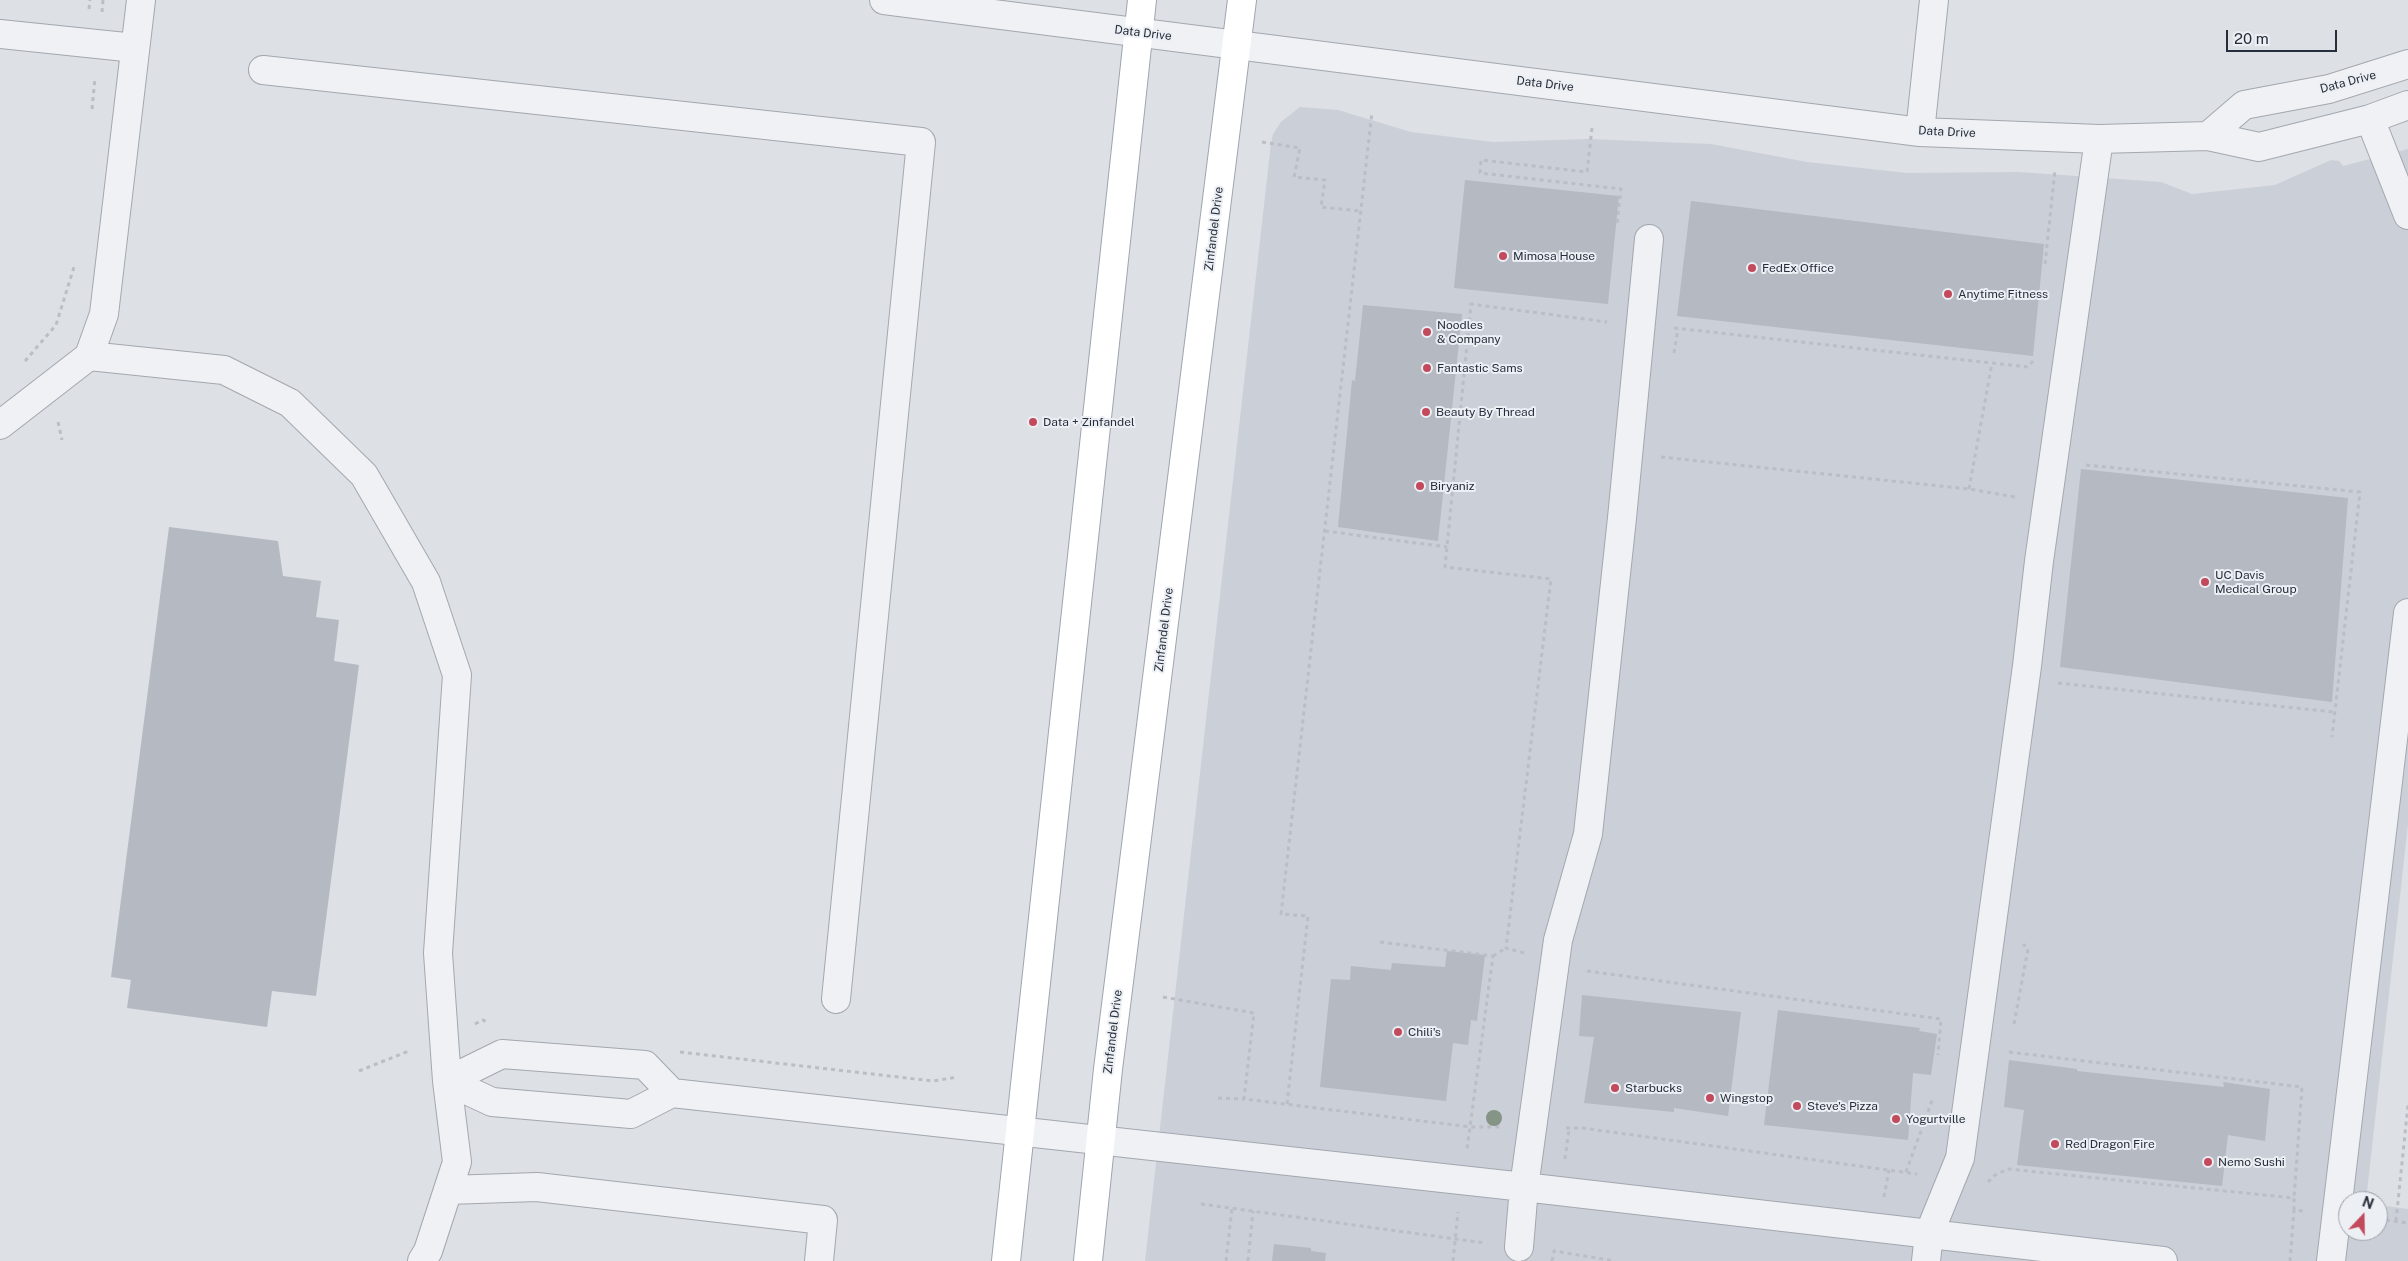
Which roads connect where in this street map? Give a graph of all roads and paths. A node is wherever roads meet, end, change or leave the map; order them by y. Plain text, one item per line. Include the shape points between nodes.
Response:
1 (103, 0) edge
2 (141, 0) edge
3 (884, 0) edge
4 (1142, 0) edge
5 (1242, 0) edge
6 (1934, 0) edge
7 (1138, 33) junction
8 (0, 34) edge
9 (98, 44) junction
10 (1237, 45) junction
11 (135, 48) junction
12 (2408, 64) edge
13 (263, 70) dead end
14 (2408, 105) edge
15 (1372, 112) dead end
16 (92, 113) dead end
17 (2370, 119) junction
18 (1592, 128) dead end
19 (1920, 132) junction
20 (2208, 136) junction
21 (2099, 139) junction
22 (1262, 142) dead end
23 (2055, 169) dead end
24 (1360, 211) junction
25 (2408, 215) edge
26 (1617, 227) dead end
27 (1649, 239) dead end
28 (76, 258) dead end
29 (2044, 273) dead end
30 (1608, 313) dead end
31 (1608, 322) junction
32 (1668, 328) dead end
33 (1678, 329) junction
34 (1607, 330) dead end
35 (1639, 350) junction
36 (1674, 353) junction
37 (90, 356) junction
38 (2036, 358) dead end
39 (1670, 361) dead end
40 (1992, 363) junction
41 (40, 394) junction
42 (0, 425) edge
43 (62, 440) dead end
44 (1651, 456) dead end
45 (2082, 464) dead end
46 (1969, 489) junction
47 (2048, 502) junction
48 (1325, 531) junction
49 (1447, 547) junction
50 (2408, 613) edge
51 (2057, 682) dead end
52 (2334, 712) junction
53 (2332, 737) dead end
54 (2398, 774) edge
55 (1380, 942) dead end
56 (1506, 948) junction
57 (1493, 956) junction
58 (1555, 962) junction
59 (1163, 997) dead end
60 (836, 999) dead end
61 (2009, 1052) dead end
62 (1937, 1063) dead end
63 (447, 1081) junction
64 (672, 1093) junction
65 (1935, 1093) dead end
66 (1218, 1098) dead end
67 (1244, 1099) junction
68 (1287, 1104) junction
69 (2408, 1105) edge
70 (1471, 1127) junction
71 (1533, 1128) junction
72 (1018, 1131) junction
73 (1100, 1140) junction
74 (1906, 1172) junction
75 (1951, 1180) junction
76 (1524, 1187) junction
77 (448, 1190) junction
78 (2294, 1198) junction
79 (1201, 1204) dead end
80 (1232, 1208) junction
81 (1253, 1210) junction
82 (2294, 1210) dead end
83 (2388, 1220) edge
84 (2396, 1221) junction
85 (2408, 1223) edge
86 (1929, 1234) junction
87 (1519, 1247) joint
88 (422, 1261) edge
89 (818, 1261) edge
90 (1006, 1261) edge
91 (1088, 1261) edge
92 (1226, 1261) edge
93 (1248, 1261) edge
94 (1552, 1261) edge
95 (1615, 1261) edge
96 (1926, 1261) edge
97 (2164, 1261) edge
98 (2331, 1261) edge

1 - 9 path
2 - 11 street
3 - 7 street, Data Drive
4 - 7 main road
5 - 10 main road, Zinfandel Drive
6 - 19 street
7 - 10 street, Data Drive
7 - 72 main road
8 - 9 street
9 - 11 street
9 - 16 path
10 - 19 street, Data Drive
10 - 73 main road, Zinfandel Drive
11 - 37 street via 104,314
12 - 20 street, Data Drive via 2329,89 2244,105
13 - 60 street via 921,142
14 - 17 street, Data Drive
15 - 24 path
17 - 20 street, Data Drive via 2259,147
17 - 25 street
18 - 26 path via 1587,172 1481,160 1480,173 1621,189
19 - 21 street, Data Drive
20 - 21 street, Data Drive
21 - 47 street
22 - 24 path via 1300,148 1294,177 1325,180 1320,207
23 - 29 path
24 - 48 path
27 - 35 street
28 - 41 path via 56,325 20,366
30 - 31 path
31 - 34 path
31 - 49 path via 1471,304
32 - 33 path
33 - 36 path
33 - 40 path
35 - 36 path
35 - 58 street via 1588,834 1558,940
36 - 39 path
37 - 41 street
37 - 63 street via 224,370 290,403 364,475 426,582 456,674 438,953
38 - 40 path via 2028,367
40 - 46 path
41 - 42 street
41 - 43 path via 59,424
44 - 46 path
45 - 52 path via 2360,492
46 - 47 path
47 - 75 street via 1960,1158
48 - 49 path
48 - 68 path via 1282,914 1308,916
49 - 56 path via 1445,567 1551,579
50 - 54 street
51 - 52 path
52 - 53 path
54 - 98 street
55 - 57 path
56 - 57 path
56 - 58 path
57 - 70 path
58 - 62 path via 1576,969 1941,1019
58 - 71 street
59 - 67 path via 1254,1013
61 - 78 path via 2302,1087
63 - 64 street via 492,1102 631,1114
63 - 64 street via 502,1054 645,1065
63 - 77 street via 457,1162
64 - 72 street
65 - 74 path
66 - 67 path
67 - 68 path
68 - 70 path
69 - 84 path
70 - 71 path
71 - 74 path via 1582,1128
71 - 76 street
72 - 73 street
72 - 90 main road
73 - 76 street
73 - 91 main road, Zinfandel Drive
74 - 75 path
75 - 78 path via 1983,1186 2008,1169
75 - 86 street
76 - 86 street
76 - 87 street
77 - 88 street
77 - 89 street via 537,1187 824,1220
78 - 82 path
79 - 80 path
80 - 81 path
80 - 92 path
81 - 87 path
81 - 93 path
83 - 84 path
84 - 85 path
86 - 96 street
86 - 97 street
94 - 95 path via 1554,1251

